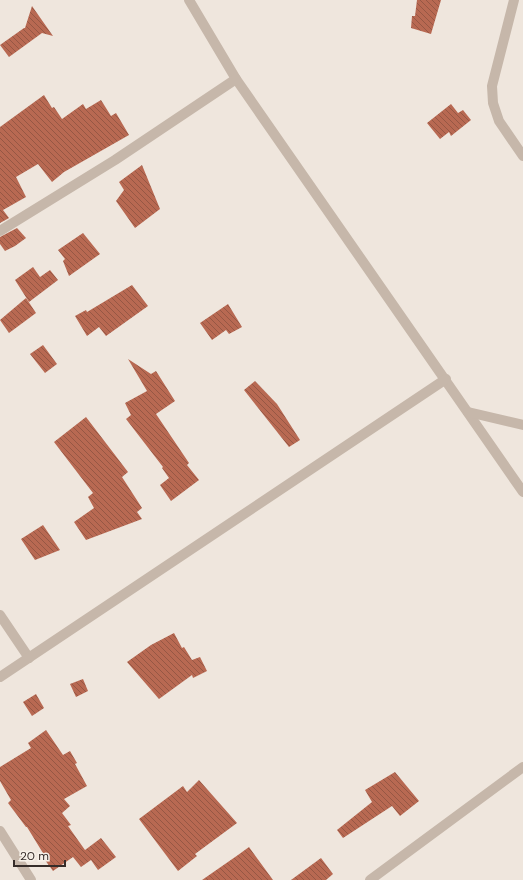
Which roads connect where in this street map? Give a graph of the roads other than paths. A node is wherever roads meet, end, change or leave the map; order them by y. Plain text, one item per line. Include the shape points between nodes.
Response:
1 (189, 0) edge
2 (514, 0) edge
3 (236, 79) junction
4 (523, 156) edge
5 (0, 231) edge
6 (446, 379) junction
7 (468, 412) junction
8 (523, 425) edge
9 (523, 492) edge
10 (0, 615) edge
11 (30, 658) junction
12 (0, 678) edge
13 (523, 766) edge
14 (0, 831) edge
15 (31, 880) edge
16 (370, 880) edge

1 - 3 street
2 - 4 street via 492,86 493,103 499,121
3 - 5 street via 115,160
3 - 6 street
6 - 7 street
6 - 11 street
7 - 8 street
7 - 9 street
10 - 11 street
11 - 12 street
13 - 16 street
14 - 15 street

